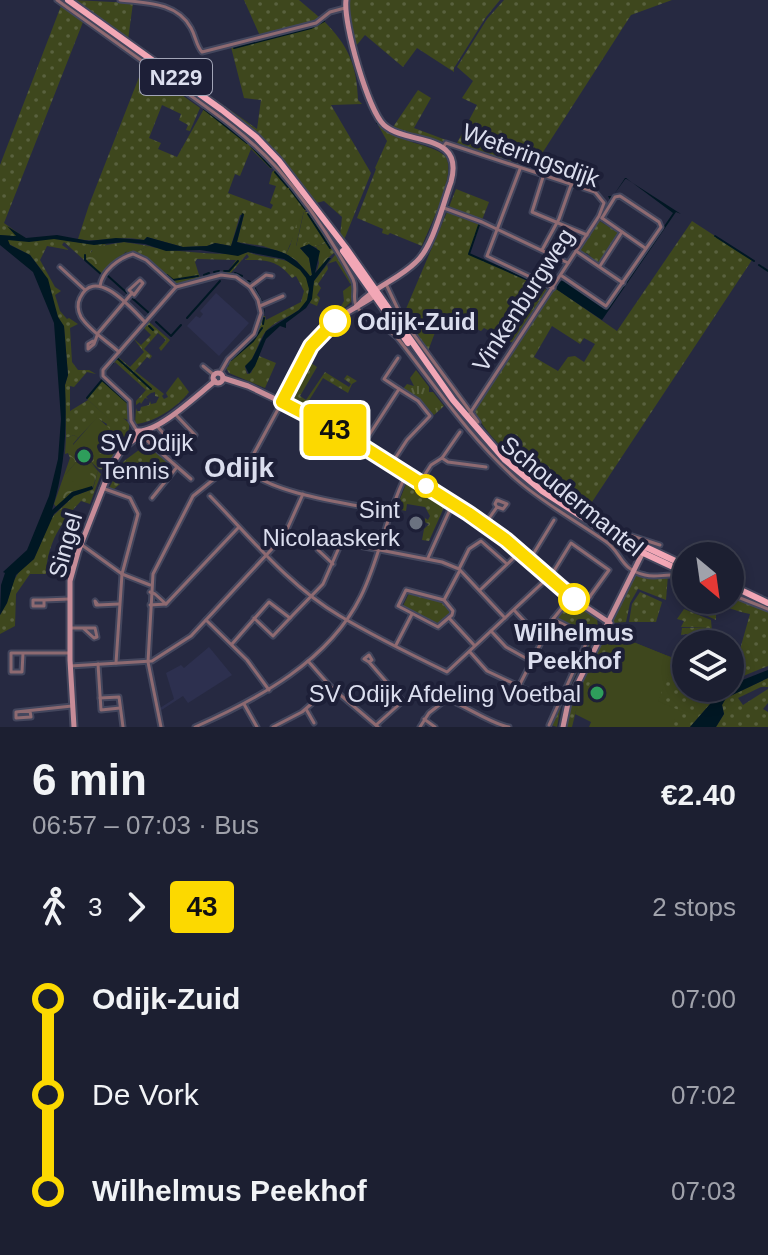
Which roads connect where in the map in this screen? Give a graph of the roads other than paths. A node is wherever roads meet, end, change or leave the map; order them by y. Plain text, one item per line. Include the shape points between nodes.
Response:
1 (57, 0) edge
2 (68, 0) edge
3 (120, 0) edge
4 (346, 0) edge
5 (345, 8) junction
6 (443, 148) junction
7 (520, 169) junction
8 (543, 176) junction
9 (571, 185) junction
10 (604, 206) joint
11 (442, 207) junction
12 (600, 217) junction
13 (558, 221) junction
14 (497, 230) junction
15 (622, 232) junction
16 (587, 235) junction
17 (646, 248) junction
18 (542, 250) junction
19 (576, 251) junction
20 (568, 263) junction
21 (60, 267) dead end
22 (599, 267) junction
23 (560, 275) junction
24 (272, 276) dead end
25 (623, 283) junction
26 (386, 284) junction
27 (100, 286) junction
28 (176, 287) junction
29 (250, 287) junction
30 (553, 288) junction
31 (85, 290) junction
32 (132, 293) dead end
33 (375, 293) junction
34 (283, 296) dead end
35 (124, 303) junction
36 (260, 306) junction
37 (356, 307) junction
38 (145, 322) junction
39 (98, 333) junction
40 (93, 341) dead end
41 (119, 352) junction
42 (398, 358) dead end
43 (203, 366) dead end
44 (218, 377) junction
45 (399, 389) junction
46 (282, 402) junction
47 (174, 413) junction
48 (470, 413) junction
49 (478, 422) dead end
50 (156, 424) junction
51 (460, 432) dead end
52 (140, 434) junction
53 (195, 435) dead end
54 (170, 441) dead end
55 (362, 446) junction
56 (442, 458) junction
57 (391, 464) junction
58 (177, 467) junction
59 (486, 467) dead end
60 (246, 468) junction
61 (407, 474) junction
62 (191, 479) dead end
63 (420, 482) junction
64 (102, 488) junction
65 (303, 494) junction
66 (210, 496) dead end
67 (152, 498) dead end
68 (453, 503) junction
69 (497, 507) dead end
70 (391, 512) junction
71 (554, 520) dead end
72 (485, 524) junction
73 (238, 528) junction
74 (341, 542) junction
75 (81, 545) junction
76 (660, 545) dead end
77 (379, 548) junction
78 (645, 548) junction
79 (520, 552) junction
80 (265, 554) junction
81 (428, 558) junction
82 (672, 560) edge
83 (529, 561) junction
84 (333, 564) junction
85 (507, 564) junction
86 (672, 566) edge
87 (459, 570) junction
88 (634, 570) junction
89 (122, 574) junction
90 (672, 574) edge
91 (550, 576) junction
92 (150, 585) junction
93 (480, 590) junction
94 (150, 592) junction
95 (744, 594) edge
96 (312, 596) junction
97 (571, 597) junction
98 (590, 597) junction
99 (744, 597) edge
100 (69, 599) junction
101 (44, 600) dead end
102 (444, 600) junction
103 (768, 603) edge
104 (119, 604) junction
105 (166, 604) junction
106 (98, 605) dead end
107 (150, 605) junction
108 (583, 606) junction
109 (768, 609) edge
110 (514, 610) junction
111 (412, 614) junction
112 (254, 618) junction
113 (290, 618) junction
114 (449, 618) junction
115 (505, 618) junction
116 (346, 619) junction
117 (553, 619) junction
118 (206, 620) junction
119 (609, 622) junction
120 (70, 628) junction
121 (83, 628) dead end
122 (491, 631) junction
123 (545, 633) junction
124 (232, 644) junction
125 (396, 645) junction
126 (475, 646) junction
127 (470, 652) junction
128 (536, 652) junction
129 (23, 653) junction
130 (70, 653) junction
131 (308, 661) junction
132 (531, 661) junction
133 (148, 662) junction
134 (369, 662) dead end
135 (116, 663) junction
136 (98, 664) junction
137 (70, 666) junction
138 (573, 670) junction
139 (519, 686) junction
140 (331, 687) junction
141 (269, 690) junction
142 (100, 698) junction
143 (244, 704) junction
144 (557, 704) junction
145 (72, 706) junction
146 (120, 708) junction
147 (306, 709) junction
148 (30, 711) dead end
149 (424, 719) junction
150 (314, 723) dead end
151 (549, 725) dead end
152 (377, 726) edge
153 (74, 727) edge
154 (123, 727) edge
155 (161, 727) edge
156 (197, 727) edge
157 (257, 727) edge
158 (275, 727) edge
159 (420, 727) edge
160 (435, 727) edge
161 (501, 727) edge
162 (509, 727) edge
163 (563, 727) edge

1 - 37 street via 221,117 266,156 345,264 356,284
2 - 33 main road, N229 via 256,137 287,170
3 - 5 street via 174,10 185,18 202,52 316,23
4 - 5 street
5 - 6 street via 351,40 382,124
6 - 7 street, Weteringsdijk via 446,143
6 - 11 street via 453,172
7 - 8 street, Weteringsdijk
7 - 14 street
8 - 9 street, Weteringsdijk
8 - 13 street via 532,212
9 - 10 street, Weteringsdijk via 597,194
9 - 13 street
10 - 12 street, Vinkenburgweg
11 - 14 street
11 - 26 street via 422,257
12 - 15 street
12 - 16 street, Vinkenburgweg
12 - 17 street via 618,196 646,213 661,225
13 - 16 street
13 - 18 street
14 - 18 street
14 - 30 street via 487,256
15 - 17 street
15 - 22 street
16 - 19 street, Vinkenburgweg
17 - 25 street
18 - 20 street
19 - 20 street, Vinkenburgweg
19 - 22 street
20 - 23 street, Vinkenburgweg
21 - 31 street
22 - 25 street
23 - 25 street via 604,306
23 - 30 street, Vinkenburgweg
24 - 29 street
26 - 33 street
26 - 48 street, Schoudermantel via 403,320
27 - 28 street via 116,262 133,254
27 - 31 street
27 - 35 street
28 - 29 street via 221,275
28 - 38 street
29 - 36 street
30 - 48 street, Vinkenburgweg
31 - 39 street via 78,310
32 - 35 street
33 - 37 street
33 - 78 main road, Schoudermantel / N229 via 467,418 505,460 542,491
34 - 36 street
35 - 38 street
35 - 39 street
36 - 44 street via 254,334
37 - 46 street via 315,340
37 - 88 street, Schoudermantel via 367,320 391,330 495,460 611,545 621,563
38 - 41 street
39 - 40 street
39 - 41 street
41 - 52 street via 103,376 130,401 131,421
42 - 45 street via 384,379
43 - 44 street
44 - 46 street
44 - 47 street, Singel
45 - 55 street
45 - 57 street via 430,416
46 - 55 street
46 - 60 street
47 - 50 street, Singel
47 - 53 street
48 - 49 street, Schoudermantel
50 - 52 street, Singel
50 - 54 street
51 - 56 street
52 - 58 street
52 - 64 street, Singel via 118,454
55 - 57 street
56 - 59 street
56 - 63 street
57 - 61 street
58 - 62 street
58 - 67 street
60 - 65 street
60 - 92 street via 219,475 193,496 158,559
61 - 63 street
61 - 70 street
63 - 68 street
64 - 75 street, Singel
64 - 89 street via 130,498 138,514
65 - 70 street
65 - 80 street via 284,536
66 - 73 street
68 - 72 street
68 - 81 street
69 - 72 street
70 - 77 street
71 - 83 street
72 - 79 street
73 - 80 street
73 - 105 street
74 - 77 street
74 - 84 street
74 - 84 street via 323,539 318,550
75 - 89 street
75 - 100 street, Singel
76 - 78 street, Schoudermantel
77 - 81 street
77 - 116 street
78 - 82 main road, Schoudermantel / N229
78 - 86 main road, Schoudermantel / N229
78 - 88 street
79 - 83 street
79 - 85 street
80 - 96 street
80 - 118 street
81 - 87 street
83 - 91 street
84 - 96 street
85 - 87 street via 481,541 469,549
85 - 93 street
87 - 93 street
87 - 102 street
88 - 90 street, Schoudermantel via 644,575
88 - 119 street
89 - 92 street
89 - 104 street
91 - 97 street
91 - 98 street
91 - 98 street via 571,543 609,569
91 - 110 street
92 - 94 street
93 - 115 street
94 - 105 street
94 - 107 street
95 - 103 main road
96 - 113 street
96 - 116 street
97 - 108 street
97 - 117 street
98 - 108 street
99 - 109 street
100 - 101 street
100 - 120 street, Singel
102 - 111 street via 406,590 398,606
102 - 114 street via 453,611
104 - 106 street
104 - 135 street
105 - 107 street
107 - 133 street
108 - 119 street
110 - 115 street
110 - 123 street
111 - 114 street via 438,627
111 - 125 street
112 - 113 street via 269,602
112 - 113 street via 273,636
112 - 124 street
114 - 126 street
115 - 122 street
116 - 125 street
116 - 131 street
117 - 123 street
117 - 138 street via 589,637
118 - 124 street
118 - 133 street via 191,636
119 - 163 street via 568,703
120 - 121 street
120 - 130 street, Singel
122 - 126 street
122 - 132 street
123 - 128 street
124 - 141 street
125 - 127 street via 447,672
126 - 127 street
127 - 139 street via 487,671
128 - 132 street
128 - 138 street
129 - 129 street via 11,653 11,672 22,672
129 - 130 street
130 - 137 street, Singel
131 - 140 street
131 - 141 street
132 - 139 street
133 - 135 street
133 - 155 street
134 - 152 street via 403,701
135 - 136 street
136 - 137 street
136 - 142 street
137 - 145 street, Singel
138 - 144 street
139 - 144 street
140 - 147 street
140 - 152 street
141 - 143 street
142 - 146 street via 119,697
142 - 146 street via 101,710
143 - 156 street
143 - 157 street
144 - 151 street
145 - 148 street
145 - 153 street, Singel
146 - 154 street
147 - 150 street
147 - 158 street
149 - 159 street
149 - 160 street
149 - 161 street via 447,699
161 - 162 street

